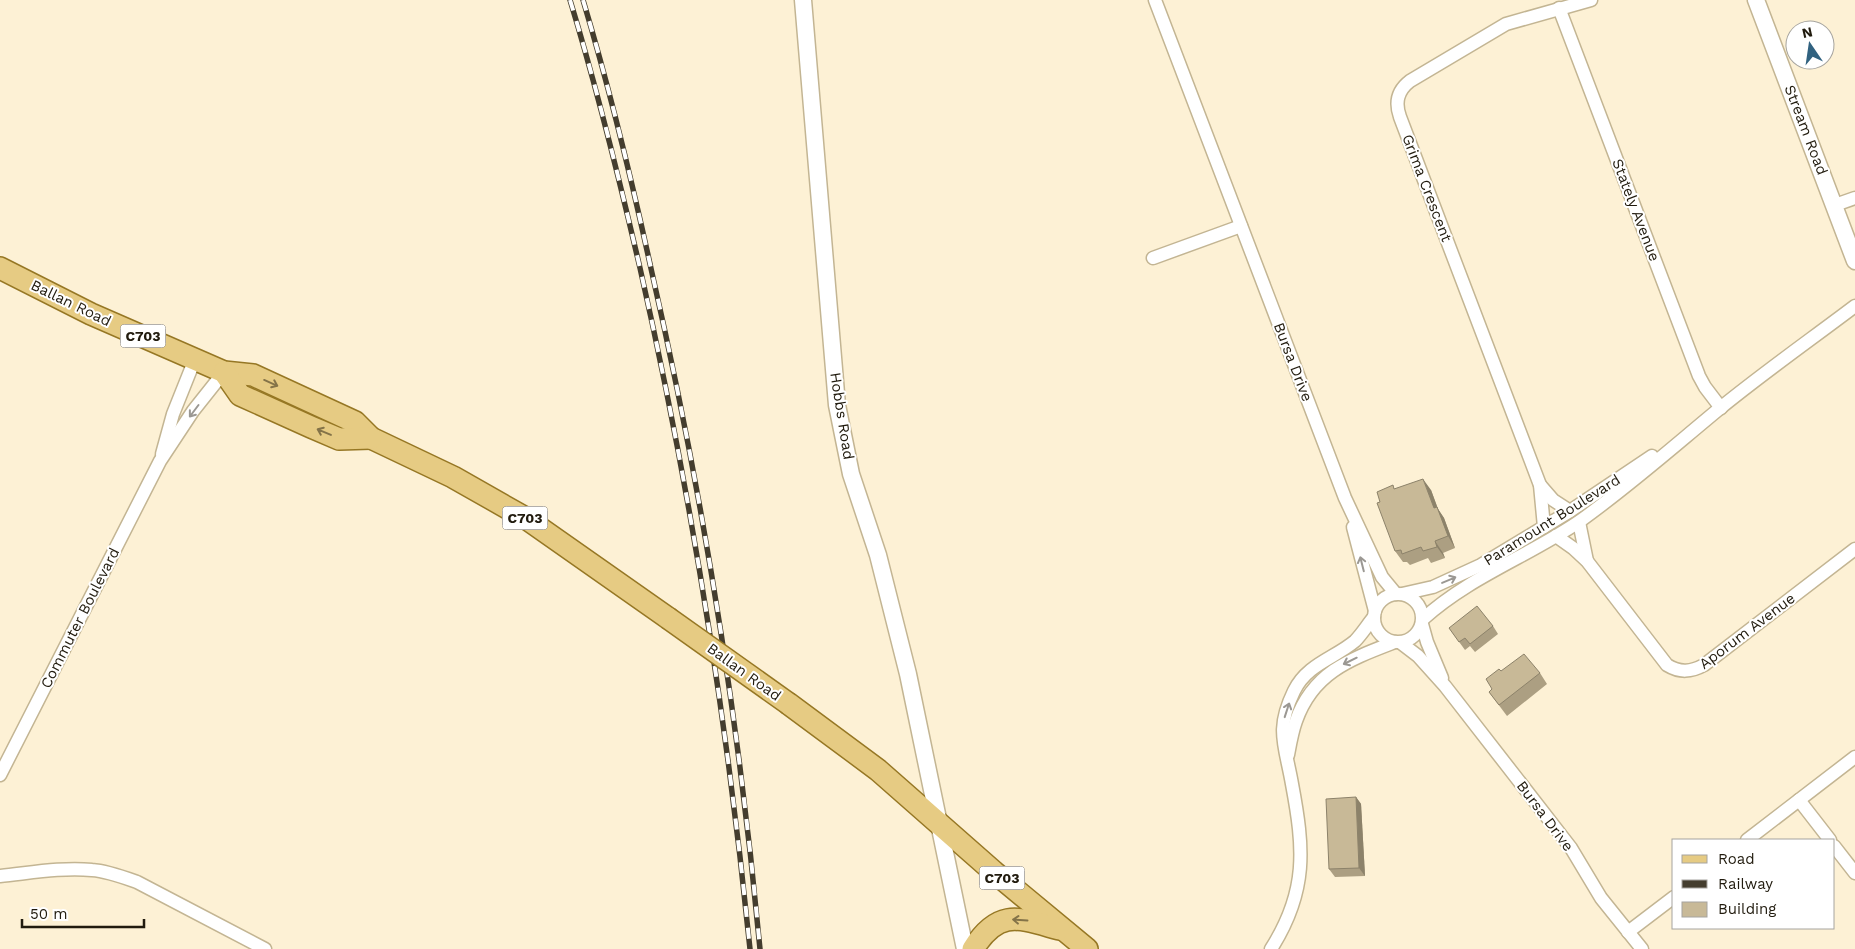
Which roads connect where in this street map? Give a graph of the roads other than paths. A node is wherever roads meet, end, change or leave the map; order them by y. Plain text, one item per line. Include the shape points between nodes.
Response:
1 (803, 0) edge
2 (1155, 0) edge
3 (1591, 0) edge
4 (1756, 0) edge
5 (1559, 8) junction
6 (1855, 198) edge
7 (1835, 206) junction
8 (1241, 226) junction
9 (1153, 258) dead end
10 (1855, 261) edge
11 (0, 268) edge
12 (1855, 306) edge
13 (194, 359) junction
14 (224, 372) junction
15 (1721, 408) junction
16 (1694, 430) junction
17 (160, 461) junction
18 (1540, 485) junction
19 (1345, 498) junction
20 (1570, 511) junction
21 (1579, 522) junction
22 (1544, 527) junction
23 (1556, 536) junction
24 (1855, 549) edge
25 (1587, 560) junction
26 (1399, 594) junction
27 (1375, 614) junction
28 (1422, 621) junction
29 (1398, 642) junction
30 (1445, 686) junction
31 (1288, 757) junction
32 (1855, 757) edge
33 (0, 775) edge
34 (1799, 800) junction
35 (938, 822) junction
36 (1748, 839) edge
37 (1829, 839) edge
38 (1835, 847) edge
39 (1855, 873) edge
40 (0, 876) edge
41 (1672, 899) edge
42 (1067, 932) junction
43 (1628, 932) junction
44 (265, 949) edge
45 (966, 949) edge
46 (973, 949) edge
47 (1087, 949) edge
48 (1271, 949) edge
49 (1642, 949) edge

1 - 35 street, Hobbs Road via 838,405 851,474 894,616
2 - 8 street, Bursa Drive
3 - 5 street, Grima Crescent
4 - 7 street, Stream Road
5 - 15 street, Stately Avenue via 1699,376
5 - 18 street, Grima Crescent via 1514,20 1494,31 1410,81 1401,90 1397,104
6 - 7 street
7 - 10 street, Stream Road
8 - 9 street
8 - 19 street, Bursa Drive
11 - 13 main road, Ballan Road / C703 via 91,314
12 - 15 street, Paramount Boulevard
13 - 14 main road, Ballan Road / C703
13 - 17 street, Commuter Boulevard via 173,414
14 -> 17 street, Commuter Boulevard
14 - 35 main road, Ballan Road / C703, bridge via 240,395 339,439 371,438 453,477 527,519 789,704 878,770
15 - 16 street, Paramount Boulevard
16 - 20 street, Paramount Boulevard
16 - 21 street, Paramount Boulevard
17 - 33 street, Commuter Boulevard
18 - 20 street, Grima Crescent via 1553,500
18 - 22 street, Grima Crescent
19 - 26 street, Bursa Drive via 1382,577
27 -> 19 street, Bursa Drive
20 - 22 street, Paramount Boulevard
21 - 23 street, Paramount Boulevard
21 - 25 street, Aporum Avenue
26 -> 22 street, Paramount Boulevard via 1453,579
23 - 25 street, Aporum Avenue
23 - 28 street, Paramount Boulevard via 1462,588
24 - 25 street, Aporum Avenue via 1693,671 1672,668 1661,658
26 - 27 street via 1381,601
26 - 28 street via 1415,600 1422,612
27 - 29 street via 1377,631 1388,640
31 -> 27 street via 1282,726 1295,689 1325,659 1356,640
28 - 29 street via 1412,638
28 - 30 street, Bursa Drive
29 - 30 street, Bursa Drive via 1418,656
29 -> 31 street via 1362,654 1342,665 1313,689 1295,722
30 - 43 street, Bursa Drive via 1571,848 1601,898
31 - 48 street via 1300,829 1301,865 1296,897
32 - 34 street
34 - 36 street
34 - 37 street
35 - 42 main road, Ballan Road / C703
35 - 45 street, Hobbs Road
38 - 39 street
40 - 44 street via 77,869 114,874 137,882
41 - 43 street
42 -> 46 main road via 1021,918 1008,920 988,928
42 - 47 main road, Ballan Road / C703
43 - 49 street, Bursa Drive

